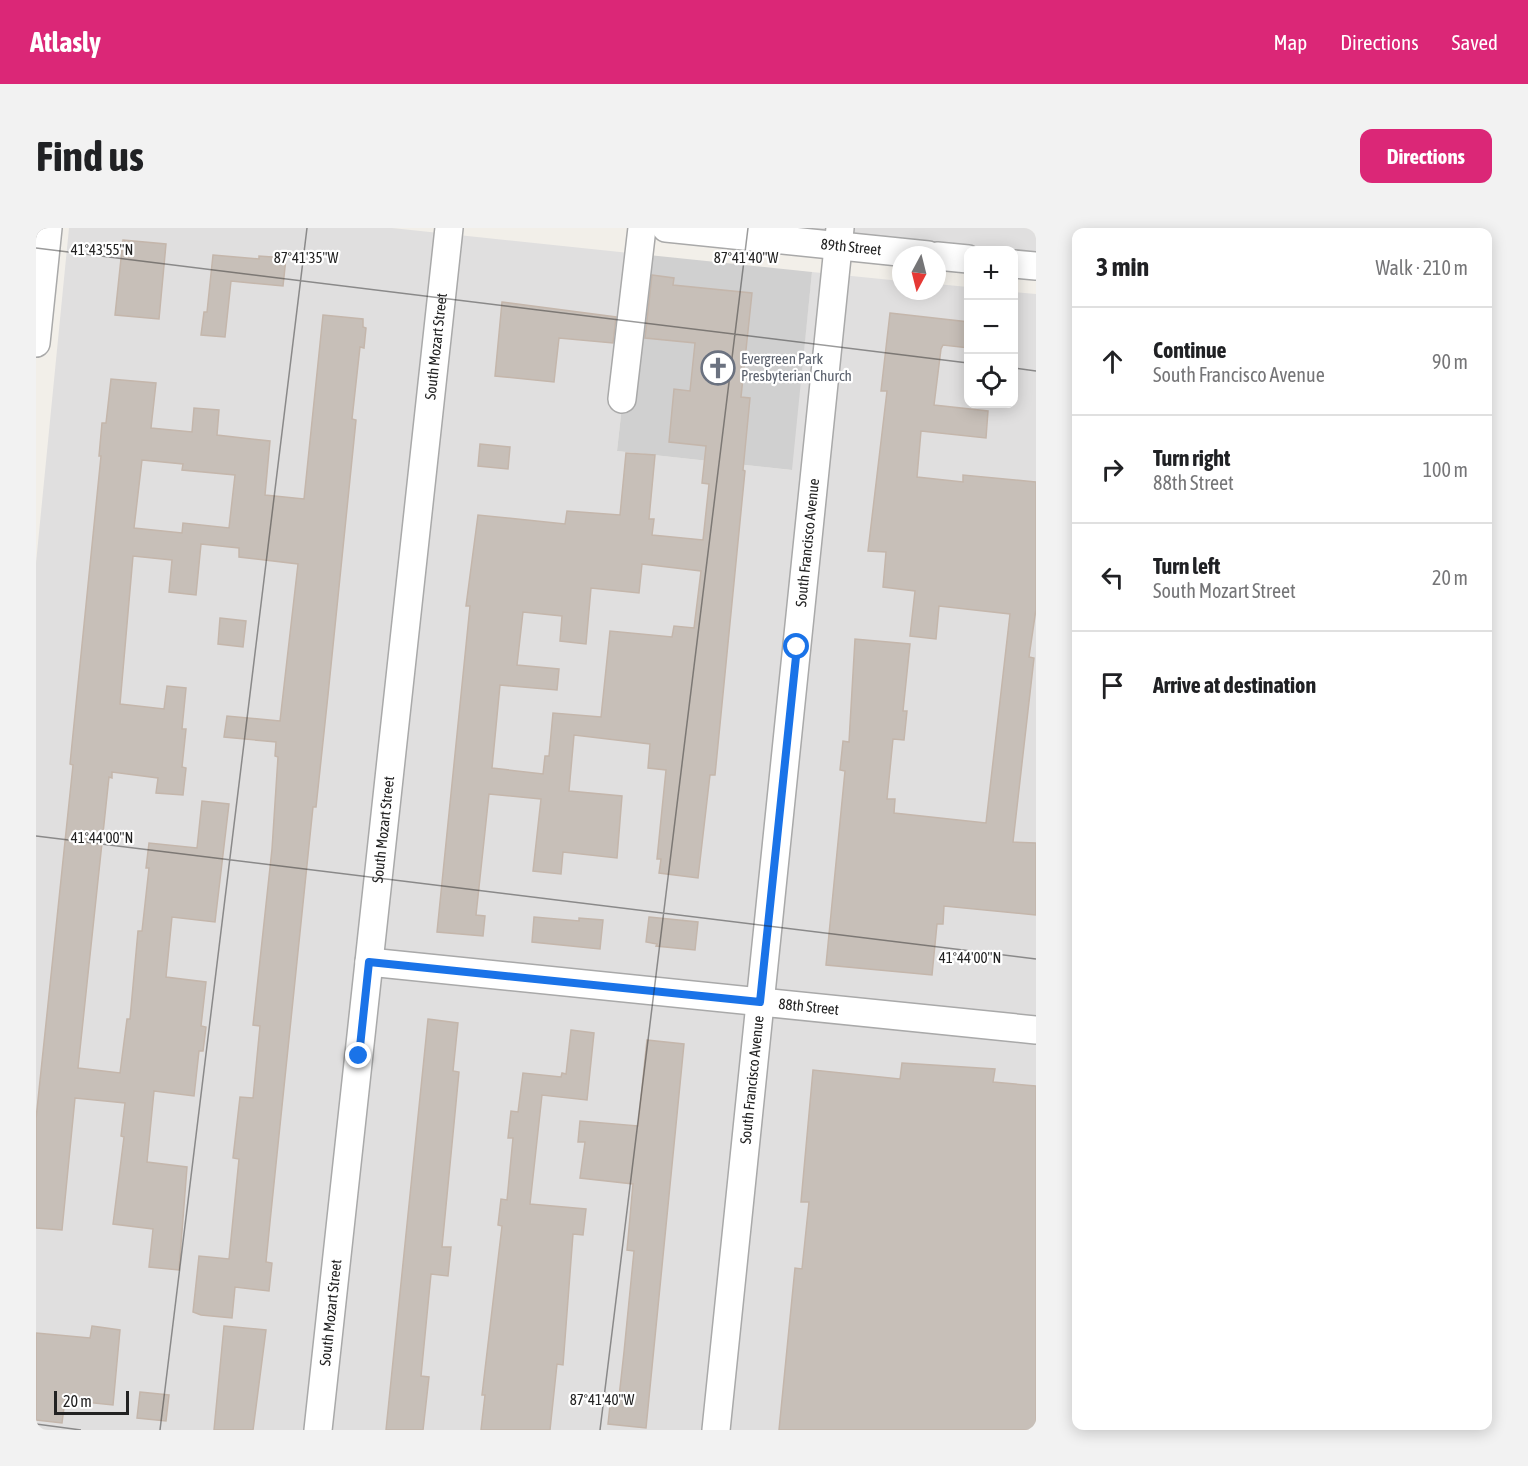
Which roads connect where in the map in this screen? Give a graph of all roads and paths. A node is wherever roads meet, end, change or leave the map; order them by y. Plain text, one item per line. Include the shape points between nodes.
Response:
1 (48, 228) edge
2 (449, 228) edge
3 (642, 228) edge
4 (666, 228) edge
5 (839, 237) edge
6 (892, 248) edge
7 (946, 257) edge
8 (964, 259) edge
9 (1018, 264) edge
10 (1036, 266) edge
11 (36, 343) edge
12 (622, 399) dead end
13 (369, 962) junction
14 (760, 1002) junction
15 (1036, 1030) edge
16 (318, 1430) edge
17 (716, 1430) edge

1 - 11 street
2 - 13 street, South Mozart Street
3 - 12 street
4 - 5 street, 89th Street
5 - 6 street, 89th Street
5 - 14 street, South Francisco Avenue
7 - 8 street
9 - 10 street
13 - 14 street, 88th Street
13 - 16 street, South Mozart Street
14 - 15 street, 88th Street
14 - 17 street, South Francisco Avenue

